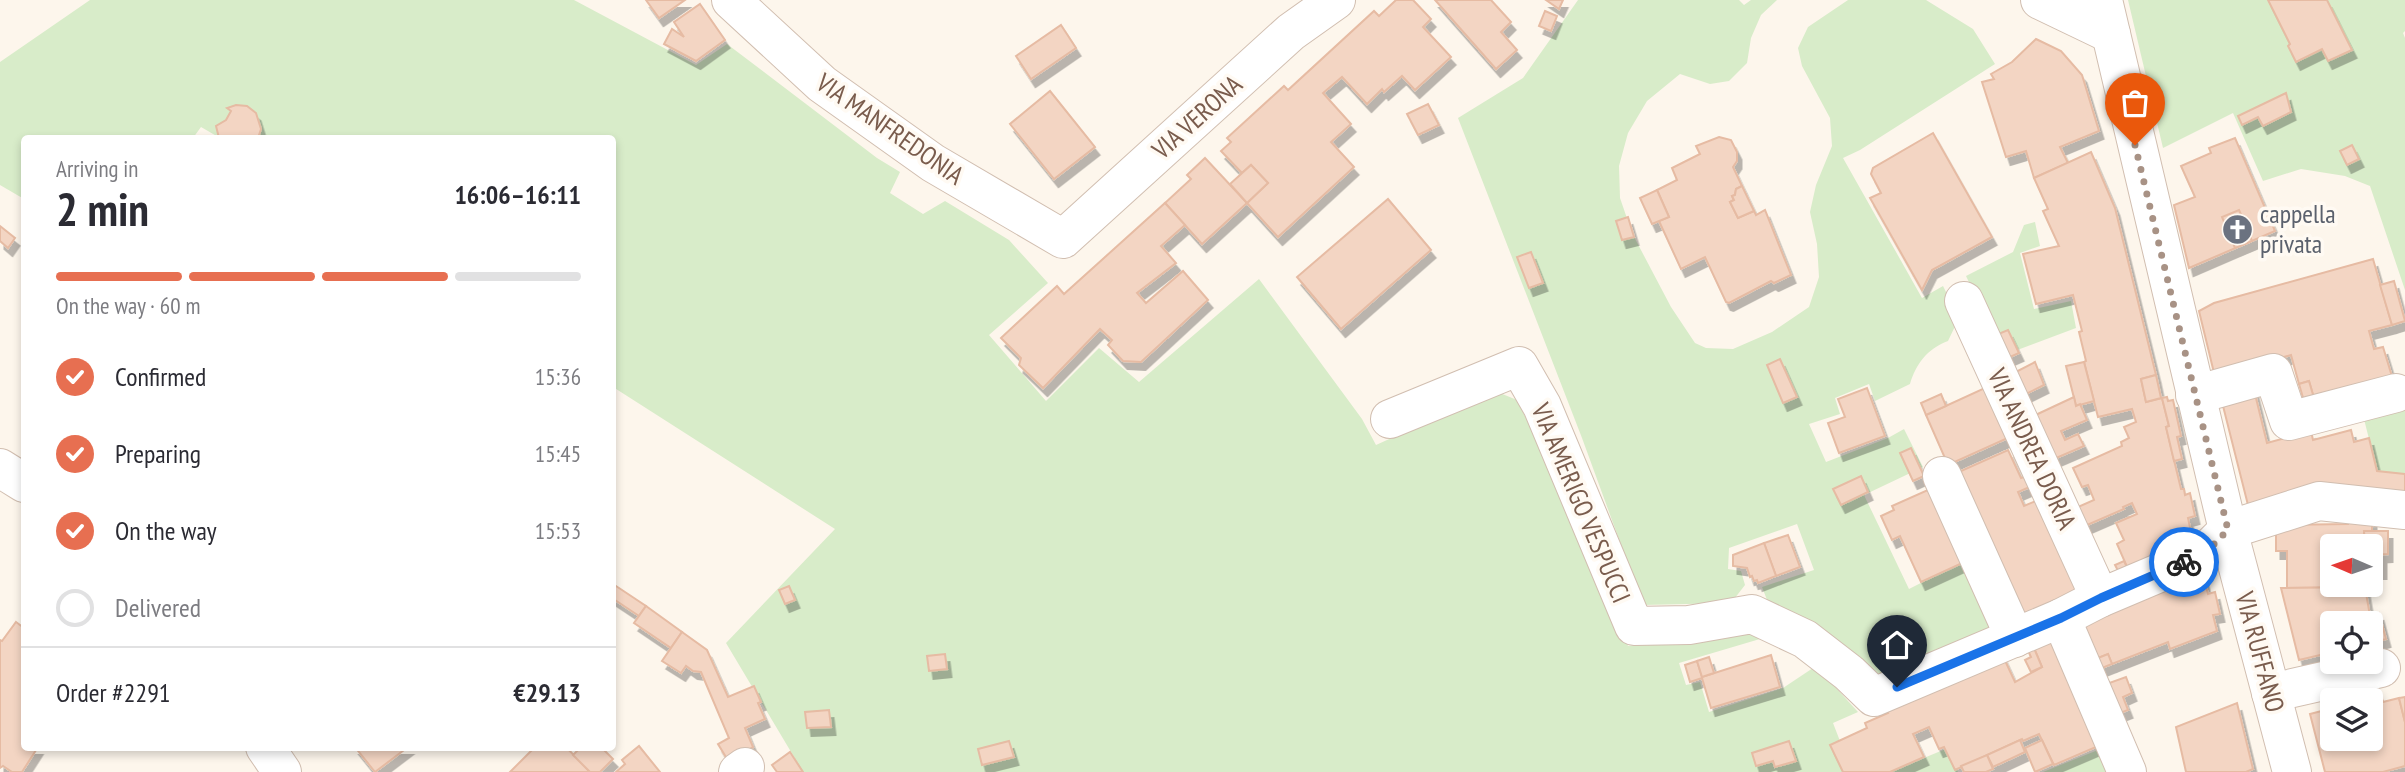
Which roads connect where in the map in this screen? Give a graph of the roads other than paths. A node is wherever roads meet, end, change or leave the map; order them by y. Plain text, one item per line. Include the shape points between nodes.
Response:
1 (731, 0) edge
2 (1336, 0) edge
3 (2040, 0) edge
4 (2107, 17) edge
5 (1063, 239) joint
6 (1964, 301) dead end
7 (2396, 393) dead end
8 (2195, 395) junction
9 (1390, 419) dead end
10 (0, 468) edge
11 (1942, 475) dead end
12 (21, 481) edge
13 (2405, 510) edge
14 (2228, 530) junction
15 (2101, 598) junction
16 (2061, 618) junction
17 (2015, 638) junction
18 (2355, 674) edge
19 (2270, 694) junction
20 (268, 751) edge
21 (282, 772) edge
22 (2127, 772) edge
23 (2292, 772) edge

1 - 5 street, VIA MANFREDONIA via 822,84 933,163
2 - 5 street, VIA VERONA via 1291,32
3 - 4 street
4 - 8 street, VIA RUFFANO
6 - 15 street, VIA ANDREA DORIA
7 - 8 street via 2289,421 2273,373
8 - 14 street, VIA RUFFANO
9 - 17 street, VIA AMERIGO VESPUCCI via 1520,366 1542,406 1634,626 1689,625 1752,614 1805,639 1874,697
10 - 12 street
11 - 17 street
13 - 14 street via 2319,501
14 - 15 street, VIA AMERIGO VESPUCCI via 2204,554
14 - 19 street, VIA RUFFANO
15 - 16 street, VIA AMERIGO VESPUCCI
16 - 17 street, VIA AMERIGO VESPUCCI
16 - 22 street
18 - 19 street
19 - 23 street, VIA RUFFANO
20 - 21 street

